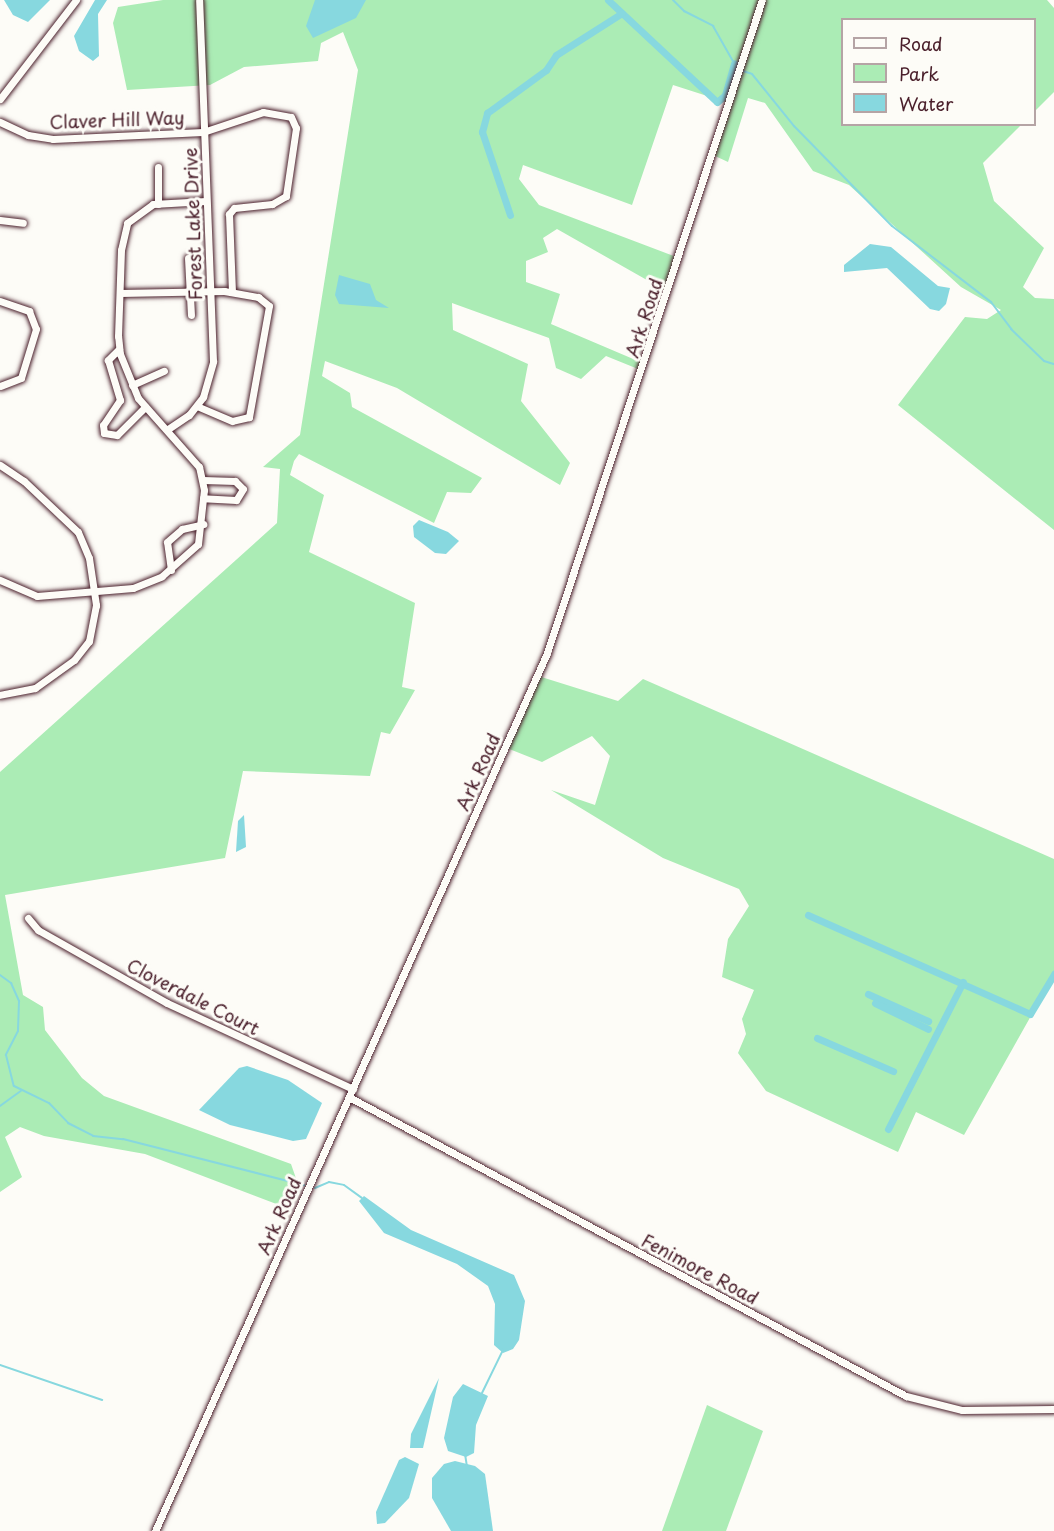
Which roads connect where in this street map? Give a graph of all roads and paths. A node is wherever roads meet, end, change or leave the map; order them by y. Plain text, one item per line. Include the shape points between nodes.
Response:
1 (76, 0) edge
2 (199, 0) edge
3 (762, 0) edge
4 (0, 99) edge
5 (0, 122) edge
6 (203, 132) junction
7 (158, 167) dead end
8 (206, 201) junction
9 (158, 204) junction
10 (0, 220) edge
11 (23, 223) dead end
12 (188, 258) dead end
13 (211, 291) junction
14 (190, 292) junction
15 (232, 292) junction
16 (120, 293) junction
17 (0, 302) edge
18 (191, 315) dead end
19 (119, 349) junction
20 (164, 371) dead end
21 (132, 385) junction
22 (0, 387) edge
23 (197, 406) junction
24 (145, 407) junction
25 (168, 429) junction
26 (0, 465) edge
27 (203, 480) junction
28 (204, 498) junction
29 (203, 525) junction
30 (171, 570) junction
31 (0, 580) edge
32 (95, 593) junction
33 (0, 695) edge
34 (28, 918) dead end
35 (353, 1089) junction
36 (349, 1097) junction
37 (1054, 1409) edge
38 (155, 1531) edge

1 - 4 street
2 - 6 street, Forest Lake Drive
3 - 35 street, Ark Road via 562,617
5 - 6 street, Claver Hill Way via 46,139
6 - 8 street, Forest Lake Drive
6 - 15 street, Claver Hill Way via 263,112 291,117 296,124 286,196 272,204 234,208 229,214
7 - 9 street
8 - 9 street
8 - 13 street, Forest Lake Drive
9 - 16 street via 136,213 124,229
10 - 11 street
12 - 14 street
13 - 14 street
13 - 15 street
13 - 23 street, Forest Lake Drive via 213,361
14 - 16 street
14 - 18 street
15 - 23 street via 258,297 269,306 251,413 247,419 236,422
16 - 19 street
17 - 22 street via 22,307 36,325 23,374 14,384
19 - 21 street
19 - 24 street via 108,360 120,400 103,425 104,433 117,435
20 - 21 street
21 - 24 street
23 - 25 street
24 - 25 street
25 - 27 street via 196,459
26 - 32 street via 24,481 78,532 89,558
27 - 28 street
27 - 28 street via 235,481 243,489 236,500
28 - 29 street
29 - 30 street via 198,544
29 - 30 street via 182,529 167,542
30 - 32 street via 146,584
31 - 32 street via 32,596
32 - 33 street via 94,626 80,654 35,688
34 - 35 street, Cloverdale Court via 38,930 167,1003
35 - 36 street, Ark Road
36 - 37 street, Fenimore Road via 906,1396 962,1410
36 - 38 street, Ark Road

